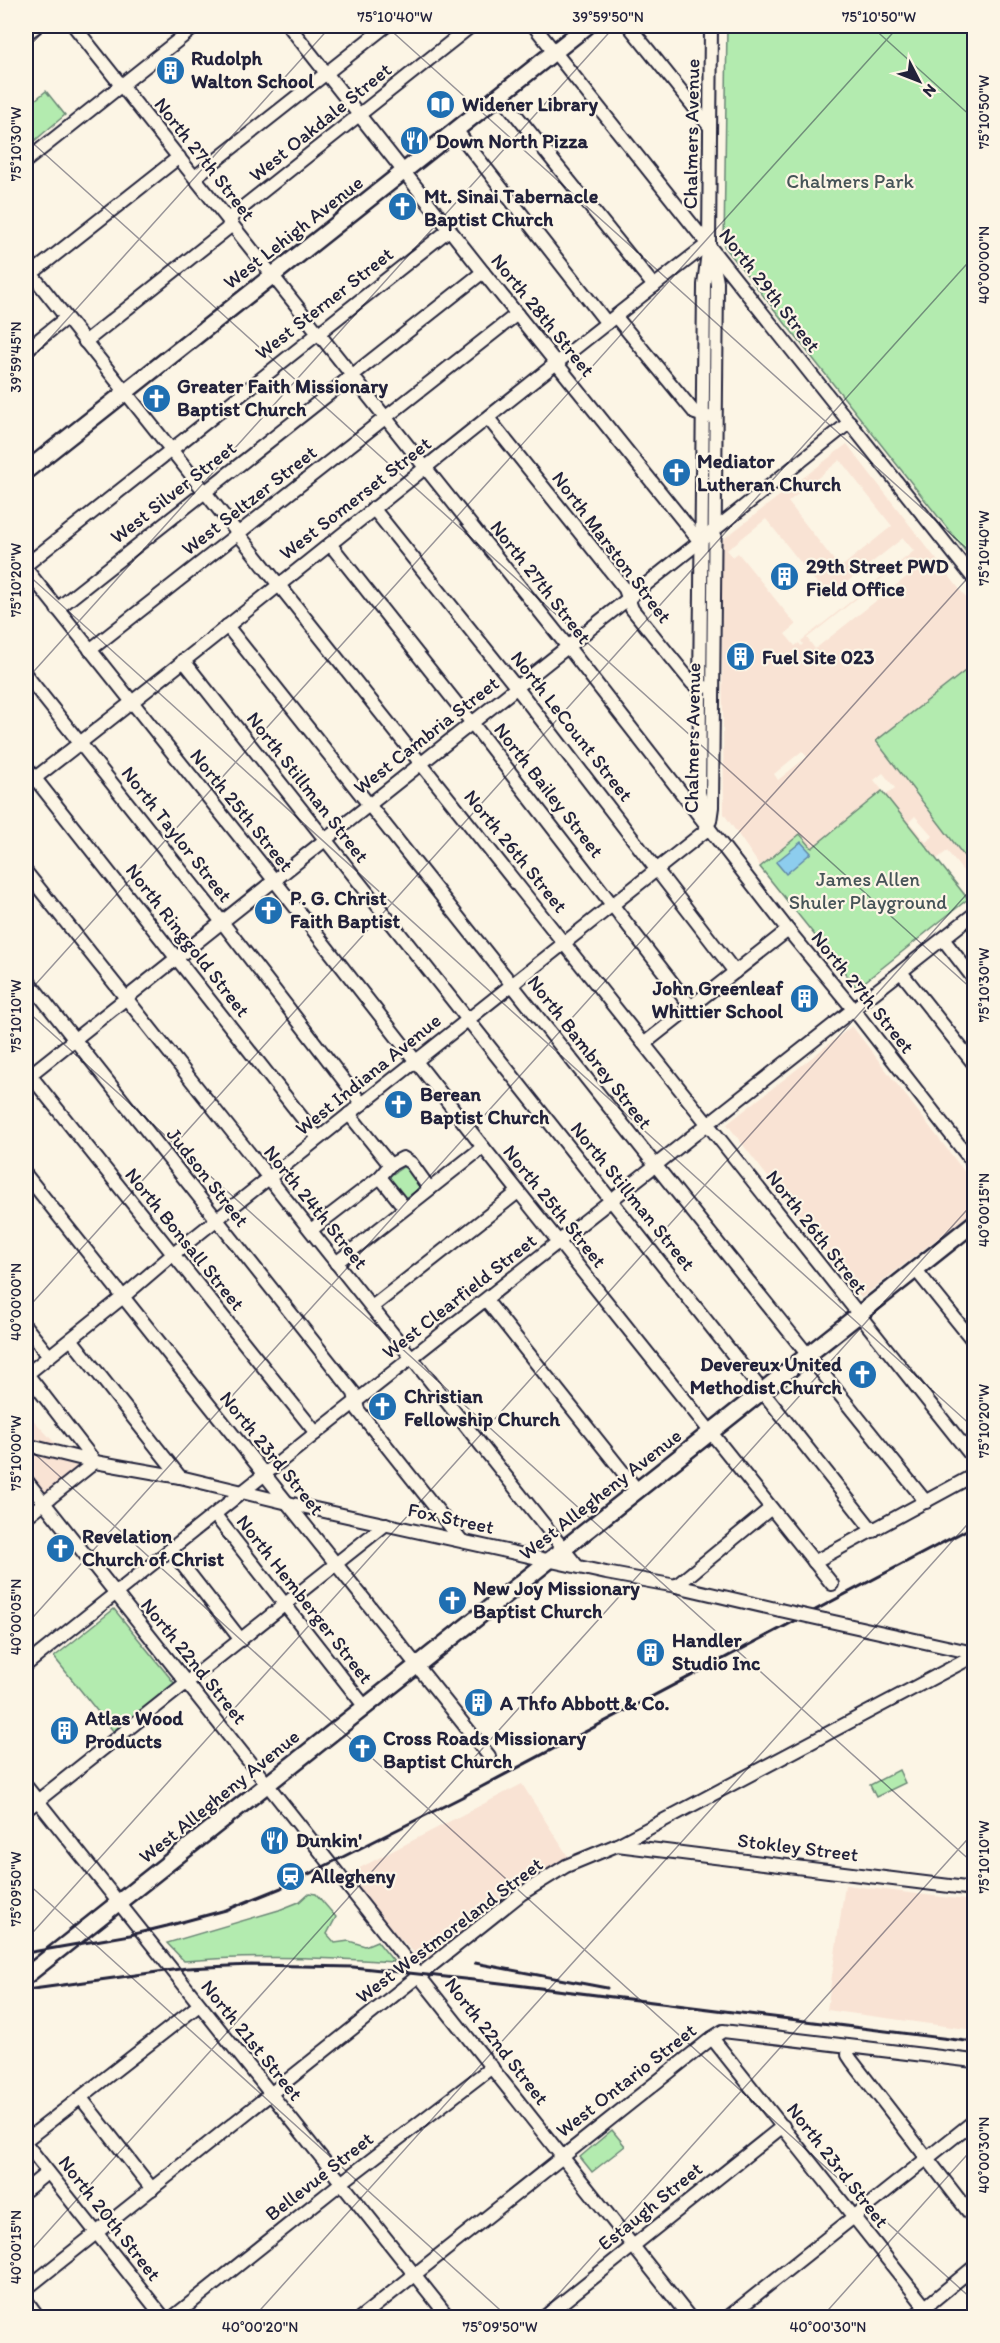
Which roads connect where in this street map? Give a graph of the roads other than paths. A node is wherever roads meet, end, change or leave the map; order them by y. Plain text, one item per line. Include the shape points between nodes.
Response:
1 (37, 26) edge
2 (74, 26) edge
3 (292, 26) edge
4 (386, 26) edge
5 (471, 26) edge
6 (534, 26) edge
7 (586, 26) edge
8 (629, 26) edge
9 (711, 26) edge
10 (189, 28) edge
11 (26, 34) edge
12 (555, 51) junction
13 (327, 73) junction
14 (122, 85) junction
15 (500, 94) junction
16 (361, 115) junction
17 (710, 127) junction
18 (456, 130) junction
19 (179, 157) junction
20 (26, 161) edge
21 (404, 171) junction
22 (195, 177) junction
23 (230, 222) junction
24 (450, 229) junction
25 (709, 243) junction
26 (28, 271) edge
27 (483, 272) junction
28 (272, 274) junction
29 (654, 286) junction
30 (517, 314) junction
31 (66, 318) junction
32 (612, 320) junction
33 (318, 333) junction
34 (85, 342) junction
35 (26, 350) edge
36 (557, 363) junction
37 (352, 375) junction
38 (124, 391) junction
39 (386, 417) junction
40 (488, 417) junction
41 (709, 417) junction
42 (850, 423) junction
43 (171, 449) junction
44 (425, 467) junction
45 (26, 471) edge
46 (205, 492) junction
47 (373, 508) junction
48 (714, 532) junction
49 (238, 534) junction
50 (701, 543) junction
51 (330, 544) junction
52 (26, 567) edge
53 (975, 579) edge
54 (278, 584) junction
55 (628, 599) junction
56 (57, 609) junction
57 (227, 626) junction
58 (568, 647) junction
59 (90, 650) junction
60 (183, 660) junction
61 (26, 675) edge
62 (517, 687) junction
63 (706, 687) junction
64 (130, 702) junction
65 (472, 723) junction
66 (80, 743) junction
67 (421, 764) junction
68 (26, 767) edge
69 (30, 781) edge
70 (369, 805) junction
71 (709, 828) junction
72 (324, 840) junction
73 (658, 868) junction
74 (26, 872) edge
75 (274, 880) junction
76 (613, 904) junction
77 (975, 914) edge
78 (222, 922) junction
79 (788, 930) junction
80 (943, 939) junction
81 (564, 943) junction
82 (177, 958) junction
83 (735, 972) junction
84 (901, 972) junction
85 (26, 978) edge
86 (975, 979) edge
87 (512, 985) junction
88 (125, 999) junction
89 (691, 1006) junction
90 (854, 1010) junction
91 (467, 1020) junction
92 (74, 1040) junction
93 (645, 1043) junction
94 (415, 1061) junction
95 (975, 1065) edge
96 (27, 1074) edge
97 (362, 1104) junction
98 (349, 1114) junction
99 (708, 1126) junction
100 (318, 1138) junction
101 (483, 1147) junction
102 (975, 1164) edge
103 (390, 1165) junction
104 (656, 1166) junction
105 (26, 1175) edge
106 (380, 1177) junction
107 (268, 1179) junction
108 (429, 1188) junction
109 (518, 1192) junction
110 (612, 1201) junction
111 (404, 1207) junction
112 (216, 1220) junction
113 (975, 1223) edge
114 (311, 1230) junction
115 (560, 1242) junction
116 (172, 1255) junction
117 (336, 1263) junction
118 (916, 1270) junction
119 (123, 1297) junction
120 (486, 1300) junction
121 (372, 1307) junction
122 (859, 1316) junction
123 (26, 1327) edge
124 (71, 1339) junction
125 (975, 1342) edge
126 (49, 1356) junction
127 (808, 1356) junction
128 (411, 1358) junction
129 (26, 1375) edge
130 (763, 1391) junction
131 (356, 1401) junction
132 (315, 1433) junction
133 (711, 1433) junction
134 (26, 1445) edge
135 (975, 1459) edge
136 (95, 1462) junction
137 (264, 1475) junction
138 (975, 1475) edge
139 (180, 1477) junction
140 (26, 1480) edge
141 (638, 1491) junction
142 (243, 1492) junction
143 (43, 1502) junction
144 (926, 1502) junction
145 (288, 1503) junction
146 (771, 1508) junction
147 (215, 1515) junction
148 (26, 1516) edge
149 (386, 1524) junction
150 (873, 1531) junction
151 (461, 1540) junction
152 (563, 1549) junction
153 (171, 1550) junction
154 (549, 1560) junction
155 (814, 1562) junction
156 (336, 1565) junction
157 (577, 1566) junction
158 (832, 1584) dead end
159 (676, 1586) junction
160 (114, 1594) junction
161 (285, 1606) junction
162 (241, 1640) junction
163 (975, 1654) edge
164 (26, 1665) edge
165 (417, 1665) junction
166 (188, 1683) junction
167 (365, 1707) junction
168 (489, 1756) dead end
169 (267, 1784) junction
170 (26, 1786) edge
171 (37, 1801) junction
172 (26, 1810) edge
173 (617, 1845) junction
174 (975, 1889) edge
175 (118, 1903) junction
176 (419, 1975) junction
177 (26, 1976) edge
178 (199, 2005) junction
179 (712, 2038) junction
180 (849, 2047) junction
181 (973, 2062) edge
182 (492, 2067) junction
183 (270, 2094) junction
184 (81, 2098) junction
185 (975, 2121) edge
186 (783, 2127) junction
187 (26, 2142) edge
188 (562, 2156) junction
189 (926, 2158) junction
190 (48, 2172) junction
191 (341, 2182) junction
192 (152, 2189) junction
193 (26, 2190) edge
194 (854, 2216) junction
195 (975, 2219) edge
196 (96, 2233) junction
197 (632, 2245) junction
198 (975, 2267) edge
199 (415, 2274) junction
200 (26, 2289) edge
201 (26, 2300) edge
202 (926, 2307) junction
203 (39, 2318) edge
204 (164, 2318) edge
205 (172, 2318) edge
206 (360, 2318) edge
207 (449, 2318) edge
208 (543, 2318) edge
209 (690, 2318) edge
210 (727, 2318) edge
211 (912, 2318) edge
212 (934, 2318) edge

1 - 11 street
2 - 14 street, North 27th Street
3 - 13 street, North 28th Street
4 - 13 street
5 - 16 street, West Oakdale Street
6 - 12 street, North 29th Street
7 - 12 main road, West Lehigh Avenue
8 - 17 street
9 - 17 street, Chalmers Avenue
10 - 14 street
12 - 15 main road, West Lehigh Avenue
12 - 25 street, North 29th Street
13 - 16 street, North 28th Street
13 - 22 street
14 - 19 street, North 27th Street
14 - 20 street
15 - 18 main road, West Lehigh Avenue
15 - 29 street
16 - 21 street, North 28th Street
16 - 23 street, West Oakdale Street via 233,215
17 - 25 street, Chalmers Avenue
18 - 21 main road, West Lehigh Avenue
18 - 32 street
19 - 22 street, North 27th Street
19 - 26 street
21 - 24 street, North 28th Street
21 - 28 main road, West Lehigh Avenue
22 - 23 street, North 27th Street
23 - 28 street, North 27th Street
23 - 34 street, West Oakdale Street via 227,229
24 - 27 street, North 28th Street
24 - 33 street, West Sterner Street
25 - 29 street, West Somerset Street
25 - 41 street, Chalmers Avenue via 717,282
25 - 42 street, North 29th Street
26 - 31 street, North 26th Street
27 - 30 street, North 28th Street
27 - 37 street, West Silver Street
28 - 33 street, North 27th Street
28 - 38 main road, West Lehigh Avenue
29 - 32 street, West Somerset Street
30 - 36 street, North 28th Street
30 - 39 street, West Seltzer Street
31 - 34 street, North 26th Street
31 - 35 street
32 - 36 street, West Somerset Street
32 - 41 street via 695,413
33 - 37 street, North 27th Street
33 - 43 street, West Sterner Street
34 - 38 street, North 26th Street
36 - 40 street, West Somerset Street
36 - 50 street, North 28th Street
37 - 39 street, North 27th Street
37 - 46 street, West Silver Street
38 - 43 street, North 26th Street
38 - 45 main road, West Lehigh Avenue
39 - 44 street, North 27th Street
39 - 49 street, West Seltzer Street
40 - 44 street, West Somerset Street
40 - 55 street, North Marston Street via 625,589
41 - 48 street, Chalmers Avenue
41 - 50 street, Chalmers Avenue
42 - 48 street, West Cambria Street
42 - 53 street, North 29th Street
43 - 46 street, North 26th Street
43 - 52 street, West Sterner Street
44 - 47 street, West Somerset Street
44 - 58 street, North 27th Street
46 - 49 street, North 26th Street
46 - 56 street, West Silver Street
47 - 51 street, West Somerset Street
47 - 62 street, North LeCount Street
48 - 50 street, West Cambria Street
48 - 63 street, Chalmers Avenue
49 - 54 street, North 26th Street
49 - 59 street, West Seltzer Street
50 - 55 street, West Cambria Street
50 - 63 street, Chalmers Avenue
51 - 54 street, West Somerset Street
51 - 65 street, North Bailey Street
52 - 56 street, North 25th Street
54 - 57 street, West Somerset Street
54 - 67 street, North 26th Street
55 - 58 street, West Cambria Street
55 - 63 street, North Marston Street via 692,683
56 - 59 street, North 25th Street
57 - 60 street, West Somerset Street
57 - 70 street, North Bambrey Street
58 - 62 street, West Cambria Street
58 - 71 street, North 27th Street
59 - 64 street, North 25th Street
60 - 64 street, West Somerset Street
60 - 72 street, North Stillman Street
61 - 66 street, North Taylor Street
62 - 65 street, West Cambria Street
62 - 73 street, North LeCount Street
63 - 71 street, Chalmers Avenue via 699,793
64 - 66 street, West Somerset Street
64 - 75 street, North 25th Street
65 - 67 street, West Cambria Street
65 - 76 street, North Bailey Street
66 - 69 street, West Somerset Street
66 - 78 street, North Taylor Street
67 - 70 street, West Cambria Street
67 - 81 street, North 26th Street
68 - 69 street, North Ringgold Street
69 - 82 street, North Ringgold Street
70 - 72 street, West Cambria Street
70 - 87 street, North Bambrey Street
71 - 73 street, West Indiana Avenue
71 - 79 street, North 27th Street
72 - 75 street, West Cambria Street
72 - 91 street, North Stillman Street
73 - 76 street, West Indiana Avenue
73 - 83 street, North LeCount Street
74 - 88 street, North 24th Street
75 - 78 street, West Cambria Street
75 - 94 street, North 25th Street
76 - 81 street, West Indiana Avenue
76 - 89 street, North Bailey Street
77 - 80 street, West Clearfield Street
78 - 82 street, West Cambria Street
78 - 97 street, North Taylor Street
79 - 83 street
79 - 90 street, North 27th Street
80 - 84 street, West Clearfield Street
80 - 86 street
81 - 87 street, West Indiana Avenue
81 - 93 street, North 26th Street
82 - 88 street, West Cambria Street
82 - 100 street, North Ringgold Street
83 - 89 street
84 - 90 street, West Clearfield Street
84 - 95 street
85 - 92 street, Judson Street
87 - 91 street, West Indiana Avenue
87 - 104 street, North Bambrey Street
88 - 92 street, West Cambria Street
88 - 107 street, North 24th Street
89 - 93 street
90 - 99 street, West Clearfield Street
90 - 102 street, North 27th Street
91 - 94 street, West Indiana Avenue
91 - 110 street, North Stillman Street
92 - 96 street, West Cambria Street
92 - 112 street, Judson Street
93 - 99 street, North 26th Street
94 - 97 street, West Indiana Avenue
94 - 101 street, North 25th Street
96 - 116 street, North Bonsall Street
97 - 98 street, West Indiana Avenue
98 - 100 street, West Indiana Avenue
98 - 103 street
99 - 104 street, West Clearfield Street
99 - 122 street, North 26th Street
100 - 107 street, West Indiana Avenue
101 - 108 street
101 - 109 street, North 25th Street
103 - 106 street
103 - 108 street via 403,1158 411,1162
104 - 110 street, West Clearfield Street
104 - 127 street, North Bambrey Street
105 - 119 street, North 23rd Street
106 - 111 street
106 - 114 street
107 - 112 street, West Indiana Avenue
107 - 114 street, North 24th Street
108 - 111 street
109 - 115 street, North 25th Street
109 - 121 street
110 - 115 street, West Clearfield Street
110 - 130 street, North Stillman Street
111 - 117 street
112 - 116 street, West Indiana Avenue
112 - 131 street, Judson Street via 354,1393
113 - 118 main road, West Allegheny Avenue
114 - 117 street, North 24th Street
115 - 120 street, West Clearfield Street
115 - 133 street, North 25th Street
116 - 119 street, West Indiana Avenue
116 - 132 street, North Bonsall Street
117 - 121 street, North 24th Street
118 - 122 main road, West Allegheny Avenue
118 - 125 street
119 - 124 street, West Indiana Avenue
119 - 137 street, North 23rd Street
120 - 128 street, West Clearfield Street
120 - 141 street
121 - 128 street, North 24th Street
122 - 127 main road, West Allegheny Avenue
122 - 135 street, North 26th Street
123 - 126 street
124 - 126 street, West Indiana Avenue
124 - 139 street
126 - 129 street, West Indiana Avenue
127 - 130 main road, West Allegheny Avenue
127 - 144 street, North Bambrey Street
128 - 131 street, West Clearfield Street
128 - 152 street, North 24th Street
129 - 136 street
130 - 133 main road, West Allegheny Avenue
130 - 150 street, North Stillman Street
131 - 132 street, West Clearfield Street
131 - 151 street, Judson Street via 358,1410
132 - 137 street, West Clearfield Street
133 - 141 main road, West Allegheny Avenue
133 - 146 street, North 25th Street
134 - 136 street, Fox Street
136 - 139 street, Fox Street
136 - 143 street
137 - 142 street, West Clearfield Street
137 - 145 street, North 23rd Street
138 - 144 street
139 - 142 street, Fox Street
140 - 143 street, North 22nd Street
141 - 152 main road, West Allegheny Avenue
142 - 145 street, Fox Street
142 - 147 street, West Clearfield Street
143 - 148 street
143 - 160 street, North 22nd Street
144 - 150 street
145 - 149 street, Fox Street
145 - 156 street, North 23rd Street
146 - 155 street, North 25th Street
146 - 159 street
147 - 153 street, West Clearfield Street
147 - 161 street, North Hemberger Street
149 - 151 street, Fox Street
149 - 156 street
150 - 155 street
151 - 154 street, Fox Street
152 - 154 main road, West Allegheny Avenue
152 - 157 street, North 24th Street
153 - 160 street, West Clearfield Street
153 - 162 street
154 - 157 street, Fox Street
154 - 165 main road, West Allegheny Avenue
155 - 158 street, North 25th Street
156 - 161 street
156 - 165 street, North 23rd Street
157 - 159 street, Fox Street
159 - 163 street, Fox Street, bridge
160 - 164 street, West Clearfield Street
160 - 166 street, North 22nd Street
161 - 162 street
161 - 167 street, North Hemberger Street
162 - 166 street
163 - 173 street, West Westmoreland Street
165 - 167 main road, West Allegheny Avenue
165 - 168 street, North 23rd Street
166 - 169 street, North 22nd Street
166 - 171 street
167 - 169 main road, West Allegheny Avenue
169 - 175 main road, West Allegheny Avenue
169 - 176 street, North 22nd Street
170 - 171 street, North 21st Street
171 - 172 street
171 - 175 street, North 21st Street
173 - 174 street, Stokley Street
173 - 176 street, West Westmoreland Street via 566,1866 521,1894
175 - 177 main road, West Allegheny Avenue
175 - 178 street, North 21st Street
176 - 182 street, North 22nd Street
176 - 183 street, West Westmoreland Street
178 - 183 street, North 21st Street
178 - 184 street
179 - 180 street, West Ontario Street via 723,2031
179 - 186 street, North 23rd Street
179 - 188 street, West Ontario Street
180 - 181 street, West Ontario Street
180 - 189 street via 852,2061
182 - 188 street, North 22nd Street
182 - 191 street, Bellevue Street
183 - 191 street, North 21st Street
183 - 192 street, West Westmoreland Street
184 - 187 street
184 - 192 street
185 - 189 street
186 - 194 street, North 23rd Street
186 - 197 street, Estaugh Street
187 - 190 street, North 20th Street
188 - 197 street, North 22nd Street
188 - 199 street, West Ontario Street
189 - 194 street
189 - 195 street
190 - 193 street
190 - 196 street, North 20th Street
191 - 199 street, North 21st Street
191 - 205 street, Bellevue Street
192 - 196 street, West Westmoreland Street
194 - 202 street, North 23rd Street
194 - 210 street
196 - 200 street, West Westmoreland Street
196 - 204 street, North 20th Street
197 - 208 street, Estaugh Street
197 - 209 street, North 22nd Street
198 - 202 street
199 - 206 street, West Ontario Street
199 - 207 street, North 21st Street
201 - 203 street
202 - 211 street
202 - 212 street, North 23rd Street

